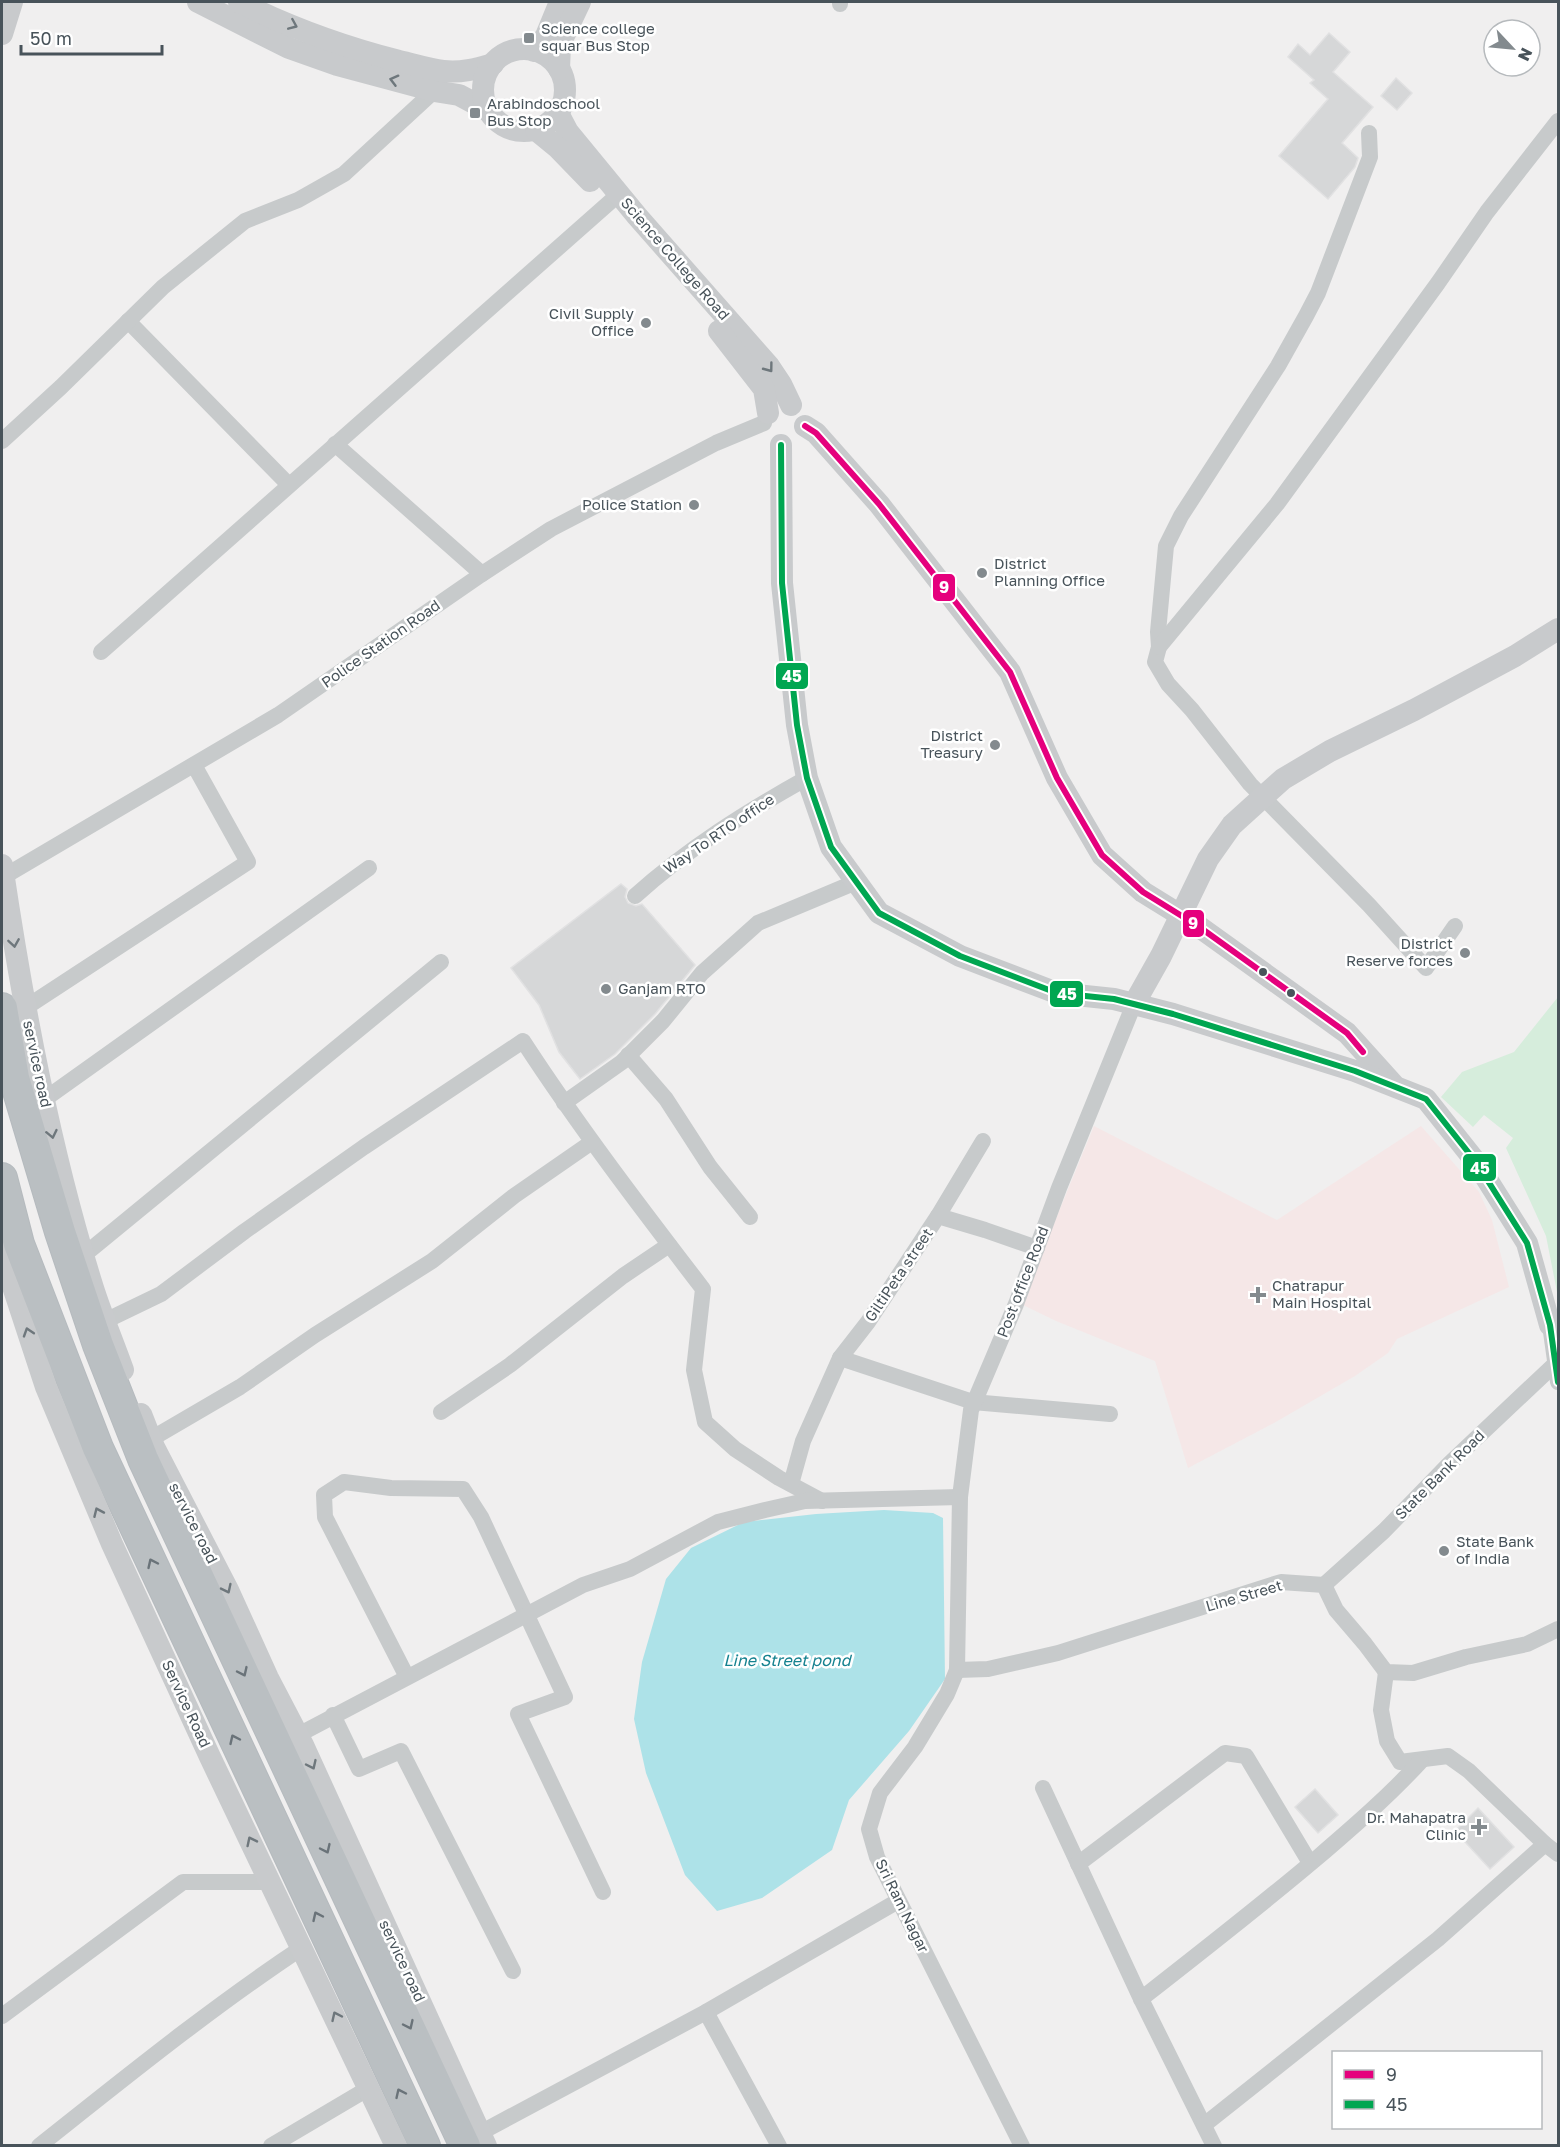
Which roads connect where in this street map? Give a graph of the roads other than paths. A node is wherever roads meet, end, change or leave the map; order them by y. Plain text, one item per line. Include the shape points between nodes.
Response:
1 (12, 2) edge
2 (198, 2) edge
3 (239, 2) edge
4 (560, 2) edge
5 (580, 2) edge
6 (2, 34) edge
7 (534, 51) junction
8 (493, 64) junction
9 (559, 69) junction
10 (434, 91) junction
11 (489, 111) junction
12 (558, 113) junction
13 (1558, 121) edge
14 (536, 130) junction
15 (1370, 133) dead end
16 (613, 199) junction
17 (128, 321) junction
18 (791, 405) junction
19 (766, 418) junction
20 (805, 426) junction
21 (2, 441) edge
22 (335, 444) junction
23 (781, 445) junction
24 (289, 485) junction
25 (482, 574) junction
26 (1558, 629) edge
27 (1160, 647) junction
28 (101, 652) dead end
29 (194, 765) junction
30 (807, 778) junction
31 (1264, 796) junction
32 (369, 868) dead end
33 (2, 871) edge
34 (856, 882) junction
35 (634, 896) dead end
36 (1180, 916) junction
37 (1455, 926) dead end
38 (441, 962) dead end
39 (1134, 1004) junction
40 (13, 1008) edge
41 (628, 1055) junction
42 (1396, 1087) junction
43 (45, 1099) junction
44 (564, 1103) junction
45 (983, 1141) dead end
46 (592, 1142) junction
47 (2, 1178) edge
48 (938, 1216) junction
49 (750, 1217) dead end
50 (669, 1245) junction
51 (1037, 1248) junction
52 (2, 1253) edge
53 (84, 1255) junction
54 (105, 1321) junction
55 (1550, 1325) joint
56 (840, 1359) junction
57 (1555, 1364) junction
58 (1558, 1382) edge
59 (974, 1402) junction
60 (441, 1412) dead end
61 (1110, 1414) dead end
62 (151, 1439) junction
63 (791, 1484) junction
64 (960, 1497) junction
65 (822, 1501) junction
66 (1324, 1585) junction
67 (527, 1616) junction
68 (1558, 1629) edge
69 (957, 1670) junction
70 (1386, 1672) junction
71 (406, 1677) junction
72 (333, 1715) junction
73 (298, 1735) junction
74 (1421, 1761) junction
75 (1043, 1788) dead end
76 (1552, 1849) edge
77 (1310, 1863) junction
78 (1078, 1864) junction
79 (271, 1882) junction
80 (603, 1892) dead end
81 (898, 1901) junction
82 (303, 1947) junction
83 (513, 1971) dead end
84 (1141, 1999) junction
85 (706, 2012) junction
86 (2, 2016) edge
87 (369, 2088) junction
88 (1204, 2125) junction
89 (477, 2141) edge
90 (39, 2145) edge
91 (271, 2145) edge
92 (396, 2145) edge
93 (425, 2145) edge
94 (779, 2145) edge
95 (1022, 2145) edge
96 (1214, 2145) edge

1 - 6 main road
10 -> 2 main road via 299,51
3 -> 8 main road via 364,52 417,65 465,72
4 - 7 main road via 546,36
5 - 9 main road via 560,44
7 - 8 main road via 511,52
7 - 9 main road via 544,54
8 - 11 main road via 484,85
9 - 12 main road via 565,92
10 - 11 main road via 459,95
10 - 17 street via 344,174 298,200 245,221 163,287
11 - 14 main road via 509,129
12 - 14 main road
12 - 16 main road, Science College Road
13 - 27 street via 1277,504
14 - 16 main road, Science College Road
15 - 27 street via 1370,157 1310,309 1181,516 1167,546 1158,632
16 -> 18 main road, Science College Road via 769,366
16 - 19 main road, Science College Road via 764,389
16 - 22 street
17 - 21 street
17 - 24 street
18 - 19 main road via 778,405
18 - 20 main road via 801,413
19 - 23 main road via 769,438
19 - 25 street, Police Station Road via 551,529
20 - 23 main road via 800,438
20 - 36 main road via 816,433 879,504 1010,672 1058,778 1101,855
22 - 24 street
22 - 25 street
23 - 30 main road via 782,583 797,725
24 - 28 street
25 - 29 street, Police Station Road via 278,715
26 - 31 main road, Post office Road via 1515,656 1330,751 1283,779
27 - 31 street via 1155,662 1168,684
29 - 33 street, Police Station Road
29 - 40 street via 248,862
30 - 34 main road via 831,847
30 - 35 street, Way To RTO office via 714,833
31 - 36 main road, Post office Road via 1232,825 1208,859
31 - 37 street via 1426,968
32 - 43 street
33 -> 40 main road, service road
34 - 39 main road via 879,913 960,956 1057,993
34 - 41 street via 758,923 702,973 663,1021
36 - 39 main road, Post office Road
36 - 42 main road via 1347,1033
38 - 53 street
39 - 42 main road via 1271,1044
39 - 51 street, Post office Road
40 - 43 main road, service road
40 -> 89 highway via 14,1078 98,1345 143,1459
41 - 44 street
41 - 49 street via 666,1099 710,1167
42 - 55 main road via 1426,1099 1476,1162 1527,1243
43 -> 53 main road, service road
44 - 46 street
44 - 54 street via 523,1041 337,1166 161,1294
45 - 48 street
46 - 50 street
46 - 62 street via 514,1196 432,1261 240,1387
93 -> 47 highway via 98,1448 19,1244
48 - 51 street, GiltiPeta street
48 - 56 street, GiltiPeta street
50 - 60 street
50 - 63 street via 703,1289 694,1370 705,1422 735,1449
51 - 59 street, Post office Road
79 -> 52 main road, Service Road via 205,1747 77,1463 46,1388
53 - 54 main road, service road
54 - 62 main road, service road
55 - 57 street
56 - 59 street
56 - 63 street, GiltiPeta street via 803,1441
57 - 58 street
57 - 66 street, State Bank Road
59 - 61 street
59 - 64 street, Post office Road
62 -> 73 main road, service road
63 - 65 street
64 - 65 street
64 - 69 street, Post office Road
65 - 67 street via 806,1501 718,1522 630,1569 583,1585
66 - 69 street, Line Street via 1281,1582 1059,1653 988,1670
66 - 70 street via 1336,1610
67 - 71 street
67 - 71 street via 481,1517 463,1489 391,1488 344,1482 324,1495 325,1516
67 - 80 street via 565,1697 518,1714
68 - 70 street via 1527,1644 1413,1673
69 - 81 street, Sri Ram Nagar via 915,1747 880,1793 869,1829 877,1857
70 - 74 street via 1381,1710 1387,1741 1400,1762
71 - 72 street
72 - 73 street
72 - 83 street via 359,1769 401,1751
73 -> 89 main road, service road
74 - 76 street via 1448,1756
74 - 77 street via 1393,1792
75 - 78 street
76 - 88 street
77 - 78 street via 1246,1756 1226,1753
77 - 84 street
78 - 84 street
79 - 82 main road, Service Road
79 - 86 street via 183,1882
81 - 85 street
81 - 95 street, Sri Ram Nagar
87 -> 82 main road, Service Road
82 - 90 street via 153,2055
84 - 88 street
85 - 89 street
85 - 94 street
87 - 91 street
87 - 92 main road, Service Road
88 - 96 street

